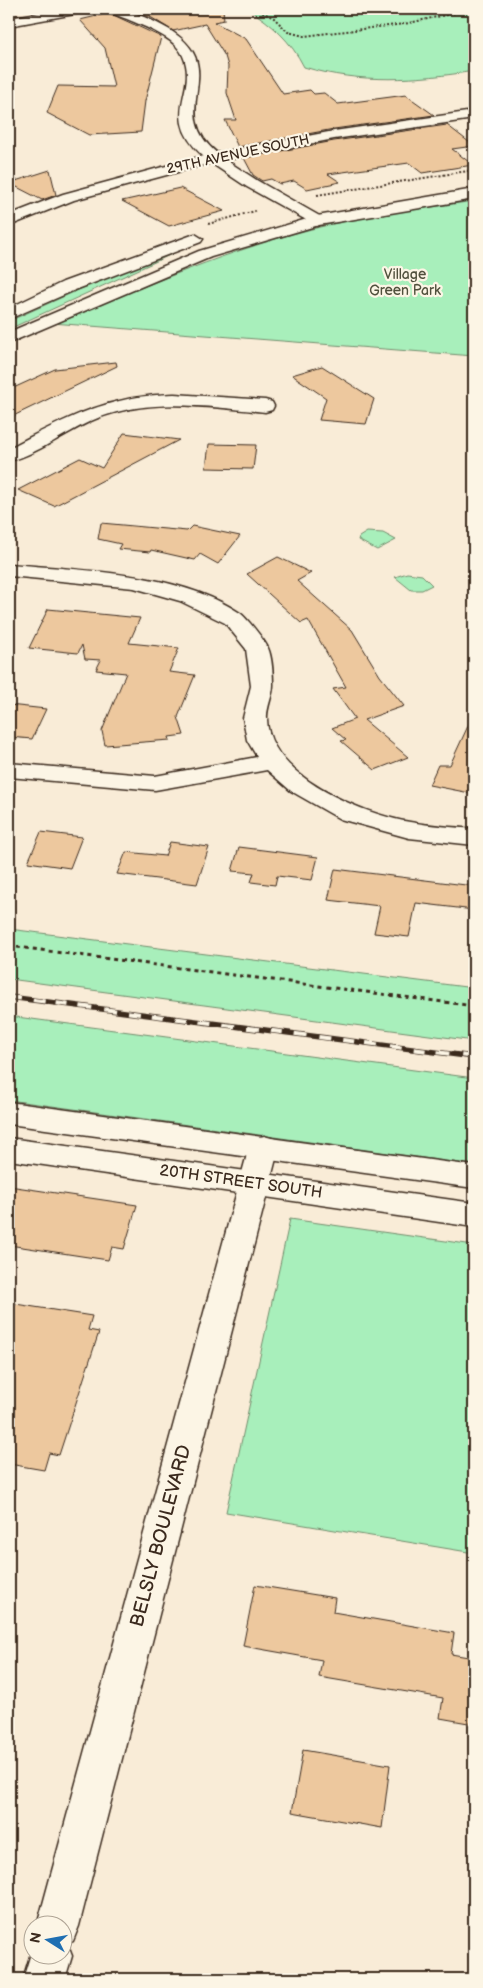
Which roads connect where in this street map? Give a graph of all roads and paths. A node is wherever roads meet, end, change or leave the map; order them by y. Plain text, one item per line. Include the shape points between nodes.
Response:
1 (80, 9) edge
2 (113, 9) edge
3 (255, 9) edge
4 (474, 9) edge
5 (9, 22) edge
6 (474, 115) edge
7 (213, 159) junction
8 (474, 181) edge
9 (474, 194) edge
10 (295, 208) junction
11 (277, 214) dead end
12 (9, 221) edge
13 (317, 221) junction
14 (213, 234) dead end
15 (9, 314) edge
16 (9, 338) edge
17 (265, 406) dead end
18 (9, 456) edge
19 (9, 570) edge
20 (272, 762) junction
21 (9, 770) edge
22 (474, 837) edge
23 (9, 946) edge
24 (474, 1006) edge
25 (9, 1112) edge
26 (264, 1147) junction
27 (9, 1149) edge
28 (474, 1177) edge
29 (254, 1184) junction
30 (474, 1215) edge
31 (61, 1916) edge
32 (48, 1966) edge
33 (44, 1979) edge

1 - 5 street
2 - 7 street via 167,34 184,47 192,60 194,72 186,108 188,124 196,140
3 - 4 path via 274,18 288,32 304,36 404,24
6 - 7 street, 29TH AVENUE SOUTH via 357,132
7 - 10 street
7 - 12 street, 29TH AVENUE SOUTH via 172,167 68,197
8 - 10 street
9 - 13 street
10 - 11 street
10 - 13 street
13 - 16 street via 206,254
14 - 15 street via 70,286
17 - 18 street via 187,400 151,400 121,405 100,411
19 - 20 street via 135,582 188,596 233,618 257,648 262,686 255,718 260,740
20 - 21 street via 155,783
20 - 22 street via 300,786 349,814 409,830
23 - 24 path
25 - 26 street
26 - 28 street
26 - 29 street, BELSLY BOULEVARD
27 - 29 street, 20TH STREET SOUTH
29 - 30 street, 20TH STREET SOUTH
29 - 31 street, BELSLY BOULEVARD
32 - 33 street

